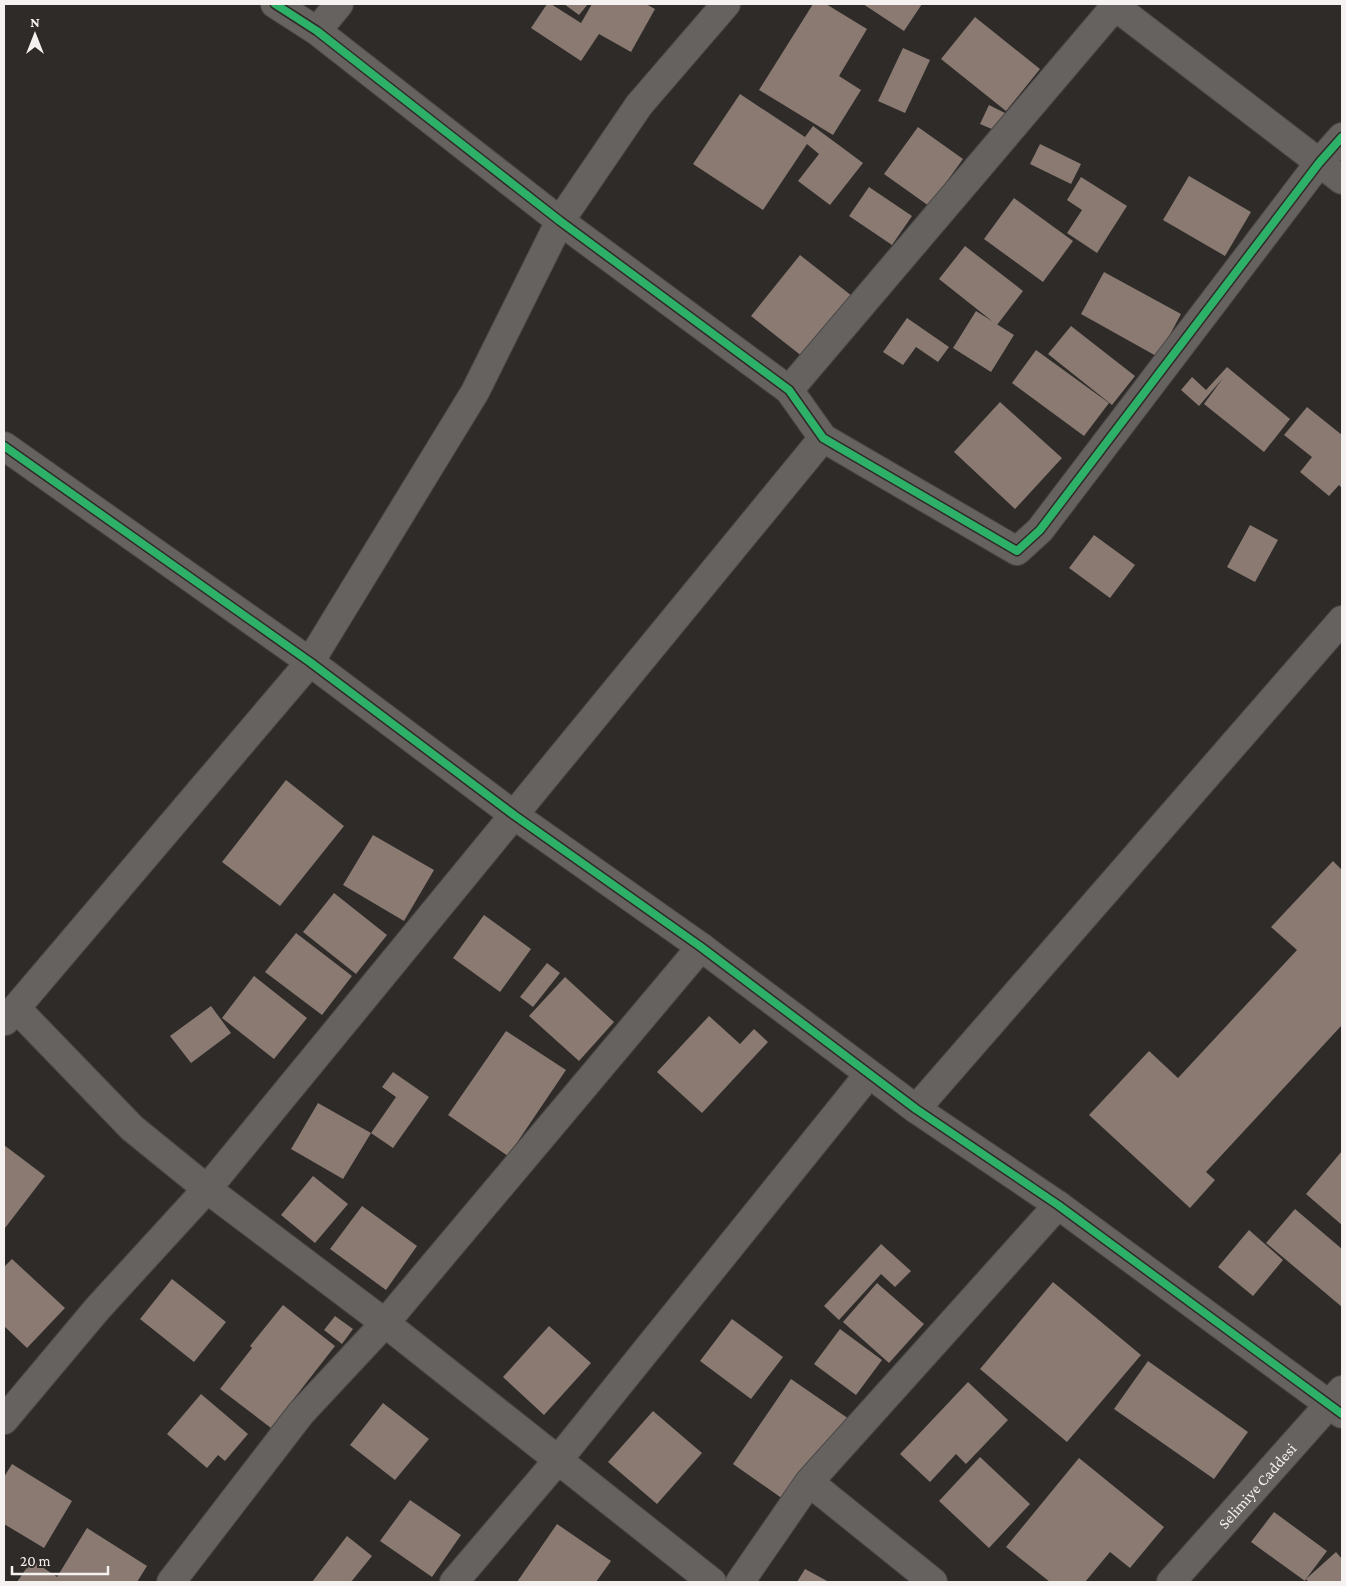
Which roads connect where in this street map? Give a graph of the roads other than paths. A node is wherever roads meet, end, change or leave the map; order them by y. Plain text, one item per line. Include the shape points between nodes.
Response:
1 (275, 4) edge
2 (339, 4) edge
3 (726, 4) edge
4 (1115, 5) edge
5 (317, 31) junction
6 (1342, 137) edge
7 (1319, 163) junction
8 (1342, 180) edge
9 (560, 221) junction
10 (789, 390) junction
11 (823, 438) junction
12 (4, 446) edge
13 (1342, 620) edge
14 (310, 662) junction
15 (514, 815) junction
16 (701, 947) junction
17 (10, 1015) edge
18 (869, 1074) junction
19 (916, 1109) junction
20 (207, 1188) junction
21 (1058, 1205) junction
22 (385, 1323) junction
23 (1338, 1403) edge
24 (4, 1420) edge
25 (558, 1460) junction
26 (809, 1482) junction
27 (171, 1582) edge
28 (454, 1582) edge
29 (712, 1582) edge
30 (740, 1582) edge
31 (933, 1582) edge
32 (1171, 1582) edge

1 - 5 street
2 - 5 street
3 - 9 street via 639,105
4 - 7 street
4 - 10 street
5 - 9 street
6 - 7 street
7 - 8 street
7 - 11 street via 1040,530 1017,551
9 - 10 street
9 - 14 street via 475,392
10 - 11 street
11 - 15 street
12 - 14 street
13 - 19 street
14 - 15 street
14 - 17 street
15 - 16 street
15 - 20 street
16 - 18 street
16 - 22 street
17 - 20 street via 132,1128
18 - 19 street
18 - 25 street
19 - 21 street
20 - 22 street
20 - 24 street via 98,1308
21 - 23 street
21 - 26 street
22 - 25 street
22 - 27 street via 301,1413
23 - 32 street, Selimiye Caddesi
25 - 28 street
25 - 29 street
26 - 30 street
26 - 31 street

